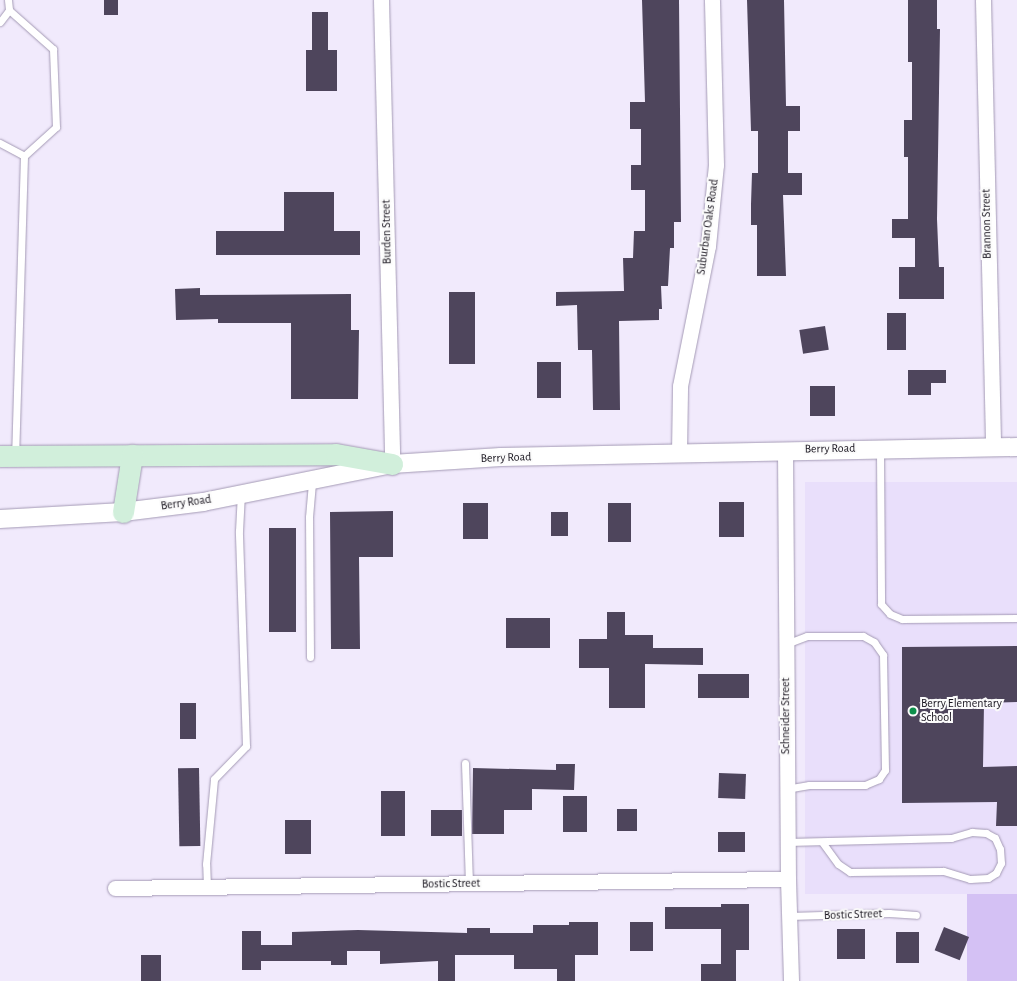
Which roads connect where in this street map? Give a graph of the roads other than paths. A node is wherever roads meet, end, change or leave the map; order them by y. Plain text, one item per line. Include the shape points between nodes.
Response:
1 (8, 0) edge
2 (381, 0) edge
3 (712, 0) edge
4 (983, 0) edge
5 (9, 10) junction
6 (0, 22) edge
7 (0, 143) edge
8 (24, 156) junction
9 (992, 447) junction
10 (1017, 447) edge
11 (880, 449) junction
12 (784, 450) junction
13 (679, 453) junction
14 (8, 456) edge
15 (132, 456) junction
16 (392, 464) junction
17 (312, 480) junction
18 (241, 494) junction
19 (123, 512) junction
20 (0, 519) edge
21 (1017, 618) edge
22 (786, 644) junction
23 (310, 657) dead end
24 (465, 764) dead end
25 (787, 789) junction
26 (787, 842) junction
27 (823, 843) junction
28 (788, 879) junction
29 (469, 883) junction
30 (207, 887) junction
31 (115, 888) dead end
32 (916, 915) dead end
33 (789, 916) junction
34 (791, 981) edge

1 - 5 lane
2 - 16 street, Burden Street
3 - 13 street, Suburban Oaks Road via 716,165 708,246 680,386
4 - 9 street, Brannon Street
5 - 6 lane
5 - 8 lane via 53,49 56,127
7 - 8 lane
8 - 14 lane
9 - 10 street, Berry Road
9 - 11 street, Berry Road
11 - 12 street, Berry Road
11 - 21 lane via 881,604 890,614 902,619
12 - 13 street, Berry Road
12 - 22 street, Schneider Street
13 - 16 street, Berry Road via 501,457
14 - 15 main road
15 - 16 main road via 336,454
15 - 19 main road
16 - 17 street, Berry Road
17 - 18 street, Berry Road
17 - 23 lane via 309,517
18 - 19 street, Berry Road
18 - 30 lane via 238,531 246,746 214,779 206,864
19 - 20 street, Berry Road
22 - 25 street, Schneider Street
22 - 25 lane via 807,636 863,636 874,642 883,655 885,770 879,779 865,785 809,785
24 - 29 lane
25 - 26 street, Schneider Street
26 - 27 lane
26 - 28 street, Schneider Street
27 - 27 lane via 838,864 850,872 944,871 970,879 988,878 996,873 1000,863 1000,849 995,838 986,833 972,832 951,838 847,839
28 - 29 street, Bostic Street
28 - 33 street, Schneider Street
29 - 30 street, Bostic Street
30 - 31 street, Bostic Street
32 - 33 lane, Bostic Street via 889,913
33 - 34 street, Schneider Street

